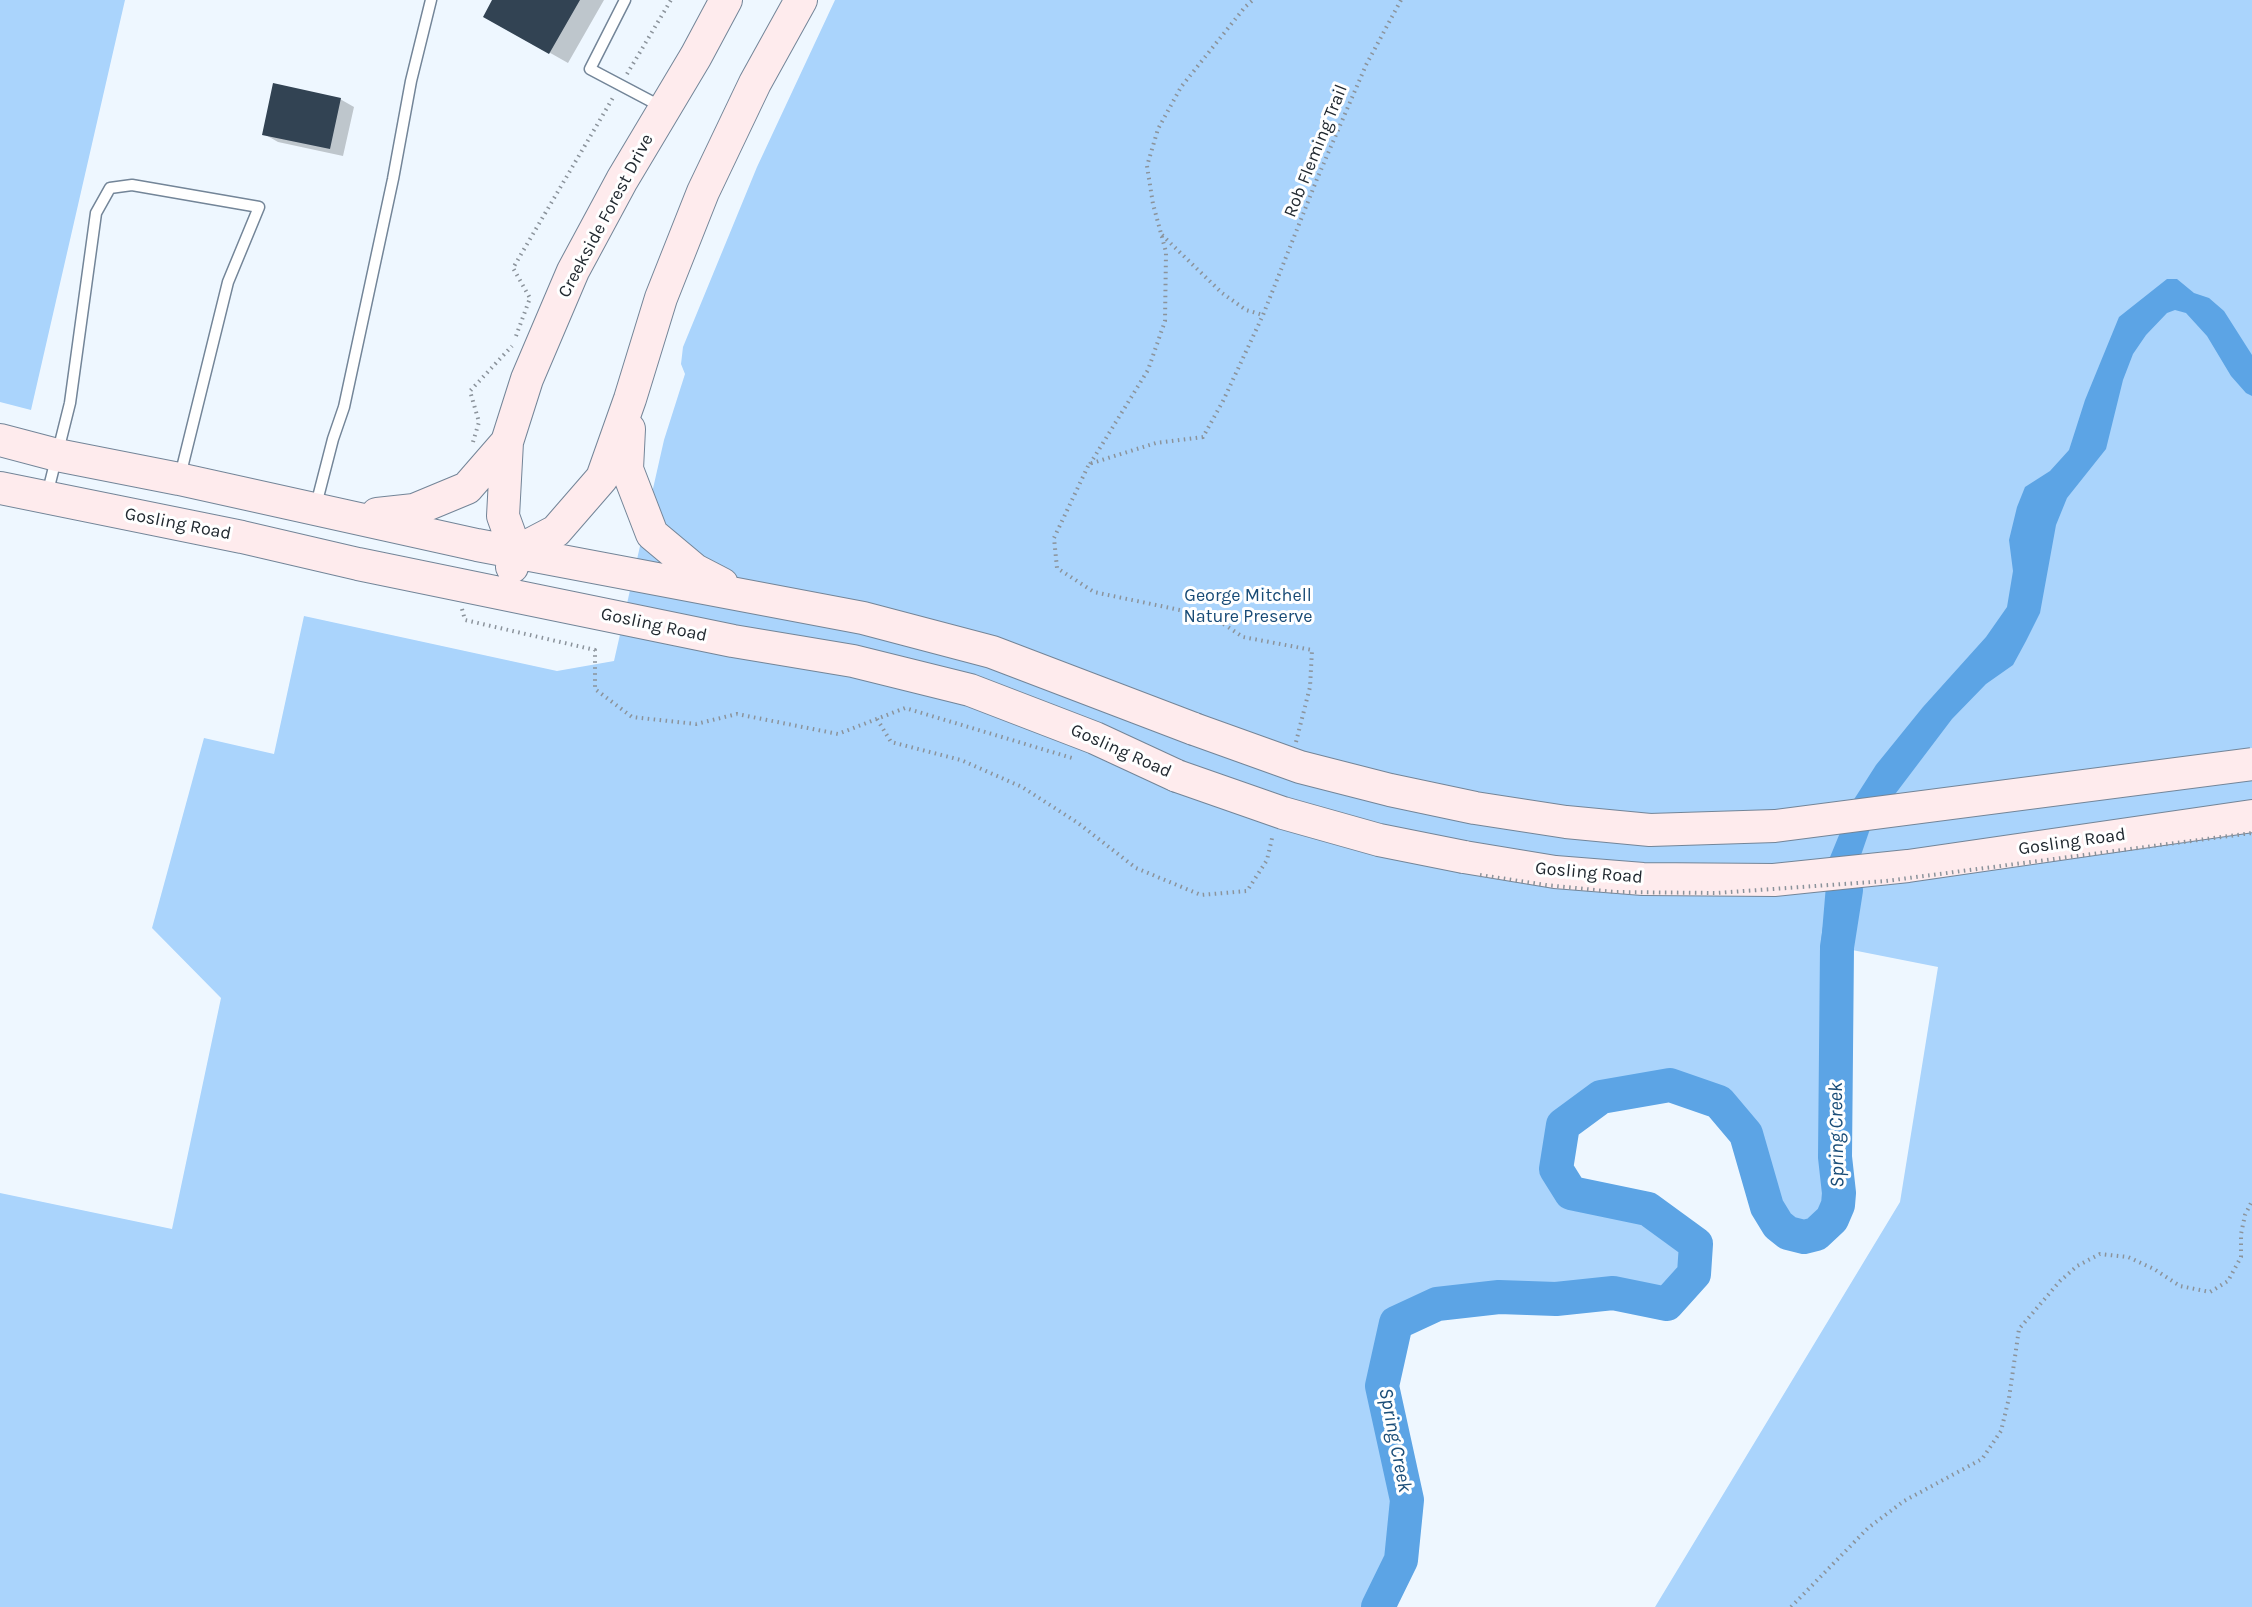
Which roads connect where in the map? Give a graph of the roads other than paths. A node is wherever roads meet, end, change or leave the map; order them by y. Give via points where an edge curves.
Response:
1 (431, 0) edge
2 (626, 0) edge
3 (726, 0) edge
4 (801, 0) edge
5 (665, 108) junction
6 (630, 399) junction
7 (0, 440) edge
8 (507, 442) junction
9 (57, 455) junction
10 (179, 479) junction
11 (0, 488) edge
12 (46, 498) junction
13 (315, 510) junction
14 (352, 516) junction
15 (516, 552) junction
16 (504, 594) junction
17 (744, 596) junction
18 (2252, 764) edge
19 (2252, 816) edge

1 - 13 lane via 348,386
2 - 5 lane via 590,69
3 - 5 main road, Creekside Forest Drive
4 - 6 main road via 755,83 703,192 661,298
5 - 8 main road, Creekside Forest Drive via 573,271 527,379
6 - 15 main road via 602,478 556,531
6 - 17 main road via 627,469 652,534 695,570
7 - 9 main road
8 - 14 main road, Creekside Forest Drive via 467,488 414,510
8 - 15 main road, Creekside Forest Drive via 503,516
9 - 10 main road
9 - 10 lane via 70,403 96,213 110,188 132,185 259,207 228,282
9 - 12 lane
10 - 13 main road
11 - 12 main road, Gosling Road
12 - 16 main road, Gosling Road
13 - 14 main road
14 - 15 main road
15 - 16 main road
15 - 17 main road
16 - 19 main road, Gosling Road, bridge via 853,661 970,690 1095,738 1177,776 1283,813 1379,840 1555,872 1643,879 1774,880 1908,866
17 - 18 main road, bridge via 863,618 992,652 1300,767 1390,790 1566,822 1650,830 1775,826

